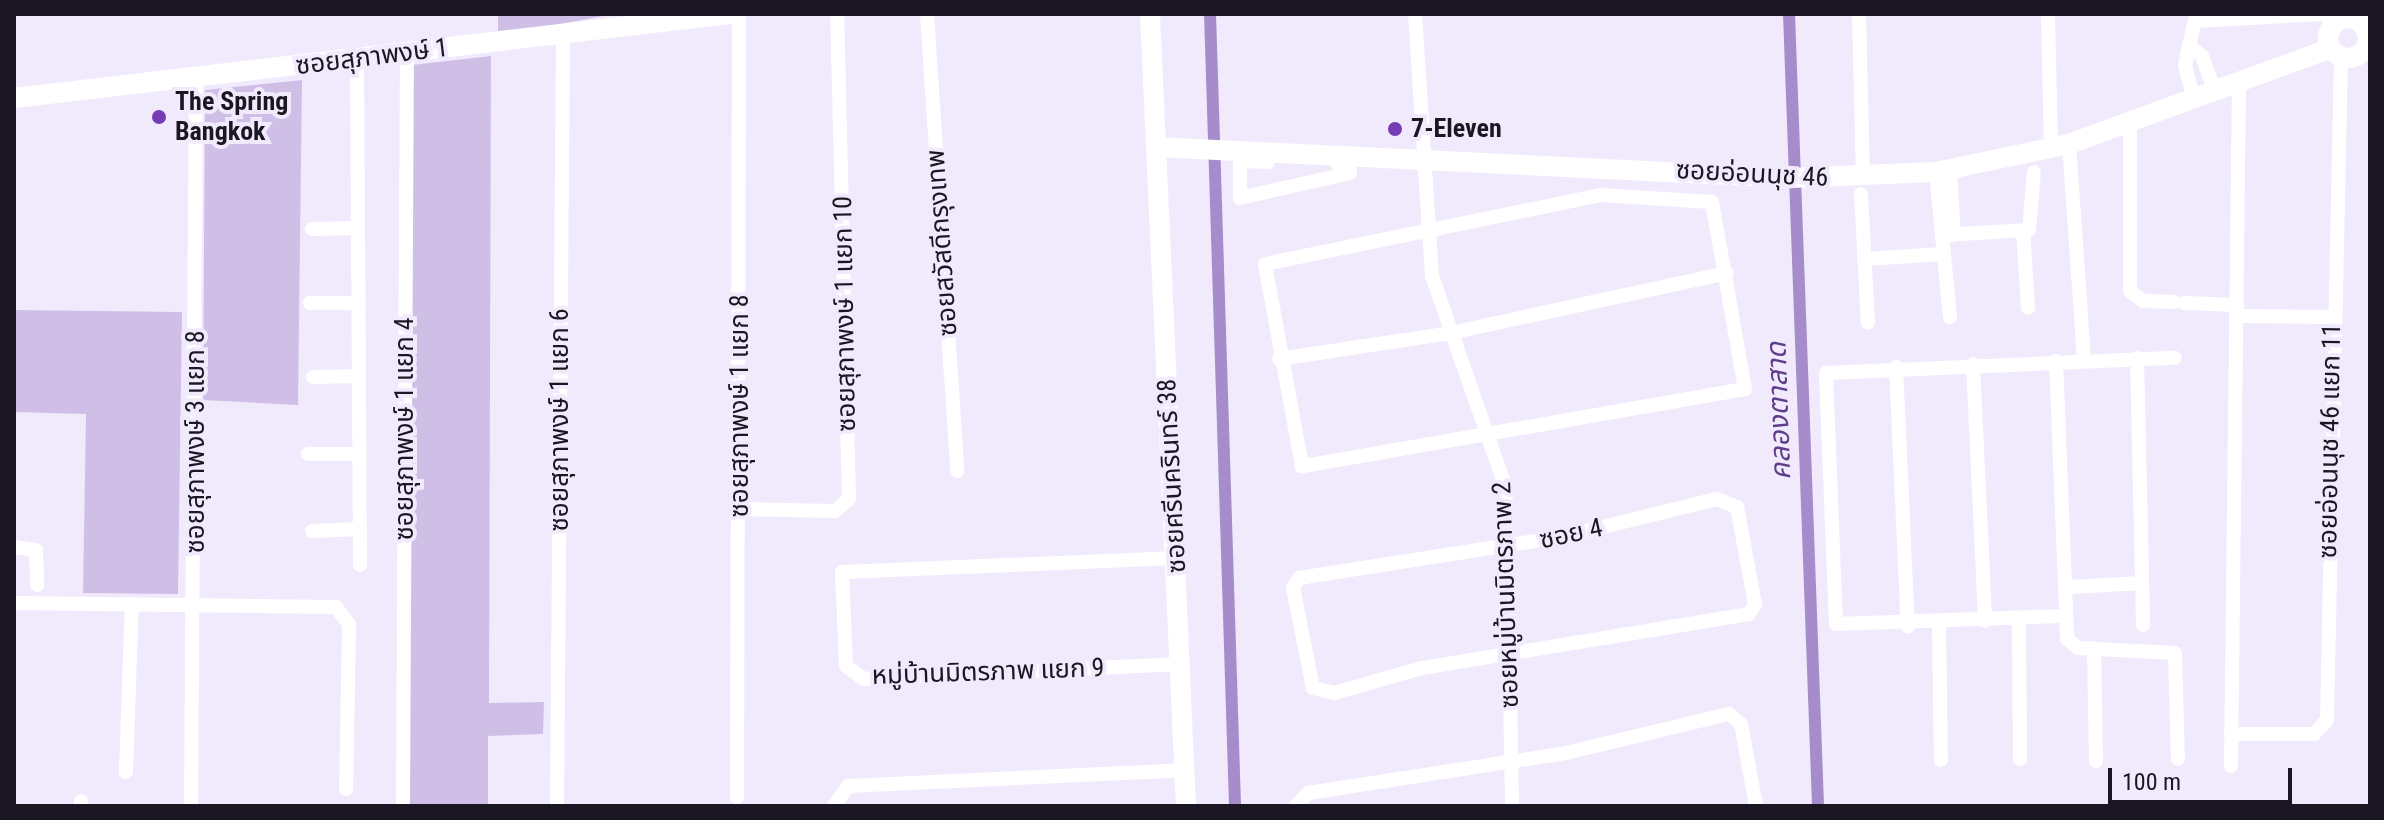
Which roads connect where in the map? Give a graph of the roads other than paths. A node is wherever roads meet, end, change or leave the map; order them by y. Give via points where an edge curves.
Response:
1 (730, 14) edge
2 (739, 14) edge
3 (837, 14) edge
4 (927, 14) edge
5 (1150, 14) edge
6 (1415, 14) edge
7 (1859, 14) edge
8 (2048, 14) edge
9 (2323, 14) edge
10 (2216, 16) edge
11 (2369, 27) edge
12 (563, 34) junction
13 (2189, 46) junction
14 (407, 53) junction
15 (2335, 53) junction
16 (357, 58) junction
17 (196, 78) junction
18 (2239, 82) junction
19 (2215, 91) junction
20 (14, 98) edge
21 (2194, 99) junction
22 (2130, 123) junction
23 (1156, 147) junction
24 (2060, 147) junction
25 (1236, 153) junction
26 (1422, 156) junction
27 (1943, 171) junction
28 (2034, 172) dead end
29 (1862, 186) junction
30 (1429, 225) junction
31 (358, 228) junction
32 (312, 229) dead end
33 (2023, 231) junction
34 (1948, 235) junction
35 (1943, 254) junction
36 (1864, 259) junction
37 (1727, 273) junction
38 (310, 303) dead end
39 (359, 303) junction
40 (2028, 308) dead end
41 (2237, 311) junction
42 (1950, 317) dead end
43 (2331, 317) junction
44 (1868, 323) dead end
45 (1450, 333) junction
46 (2137, 358) junction
47 (2175, 358) dead end
48 (1279, 359) junction
49 (2084, 360) junction
50 (2056, 361) junction
51 (1973, 364) junction
52 (1896, 367) junction
53 (359, 376) junction
54 (313, 377) dead end
55 (1486, 433) junction
56 (308, 454) dead end
57 (359, 454) junction
58 (957, 471) dead end
59 (741, 509) junction
60 (360, 529) junction
61 (312, 531) dead end
62 (1509, 546) junction
63 (14, 547) edge
64 (1176, 558) junction
65 (360, 565) dead end
66 (2142, 583) junction
67 (37, 585) dead end
68 (2071, 587) dead end
69 (14, 603) edge
70 (132, 604) junction
71 (196, 605) junction
72 (2064, 616) junction
73 (2019, 619) junction
74 (1985, 621) junction
75 (1939, 624) junction
76 (2143, 625) dead end
77 (1908, 627) junction
78 (2094, 648) junction
79 (1511, 652) junction
80 (1181, 664) junction
81 (2231, 734) junction
82 (2020, 759) dead end
83 (2178, 759) dead end
84 (1941, 760) dead end
85 (2096, 761) dead end
86 (1511, 762) junction
87 (2231, 766) dead end
88 (1184, 770) junction
89 (126, 772) dead end
90 (346, 789) dead end
91 (737, 797) dead end
92 (191, 806) edge
93 (403, 806) edge
94 (557, 806) edge
95 (834, 806) edge
96 (1186, 806) edge
97 (1296, 806) edge
98 (1512, 806) edge
99 (1756, 806) edge

1 - 12 street, ซอยสุภาพงษ์ 1
2 - 59 street, ซอยสุภาพงษ์ 1 แยก 8
3 - 59 street, ซอยสุภาพงษ์ 1 แยก 10 via 849,499 840,510
4 - 58 street, ซอยสวัสดีกรุงเทพ
5 - 23 street
6 - 26 street, ซอยหมู่บ้านมิตรภาพ 2
7 - 29 street
8 - 24 street
9 - 10 street
10 - 13 street via 2191,23
11 - 15 street via 2361,53
11 - 15 street via 2337,23
12 - 14 street, ซอยสุภาพงษ์ 1
12 - 94 street, ซอยสุภาพงษ์ 1 แยก 6
13 - 19 street via 2202,56
13 - 21 street via 2185,66
14 - 16 street, ซอยสุภาพงษ์ 1
14 - 93 street, ซอยสุภาพงษ์ 1 แยก 4
15 - 18 street, ซอยอ่อนนุช 46
15 - 43 street, ซอยอ่อนนุช 46 แยก 11
16 - 17 street, ซอยสุภาพงษ์ 1
16 - 31 street
17 - 20 street, ซอยสุภาพงษ์ 1
17 - 71 street, ซอยสุภาพงษ์ 3 แยก 8
18 - 19 street, ซอยอ่อนนุช 46
18 - 41 street
19 - 21 street, ซอยอ่อนนุช 46
21 - 22 street, ซอยอ่อนนุช 46
22 - 24 street, ซอยอ่อนนุช 46
22 - 41 street via 2130,291 2143,301
23 - 25 street, ซอยอ่อนนุช 46
23 - 64 street, ซอยศรีนครินทร์ 38
24 - 27 street, ซอยอ่อนนุช 46
24 - 49 street
25 - 25 street via 1240,198 1350,173 1350,163
25 - 26 street, ซอยอ่อนนุช 46
26 - 29 street, ซอยอ่อนนุช 46 via 1821,179
26 - 30 street, ซอยหมู่บ้านมิตรภาพ 2
27 - 29 street, ซอยอ่อนนุช 46
27 - 34 street
28 - 33 street via 2034,222
29 - 36 street
30 - 37 street via 1564,199 1702,198 1712,202
30 - 45 street, ซอยหมู่บ้านมิตรภาพ 2 via 1432,276
30 - 48 street via 1265,264
31 - 32 street
31 - 39 street
33 - 34 street
33 - 40 street
34 - 35 street
35 - 36 street
35 - 42 street
36 - 44 street
37 - 45 street
37 - 55 street via 1745,389
38 - 39 street
39 - 53 street
41 - 43 street
41 - 81 street
43 - 81 street, ซอยอ่อนนุช 46 แยก 11 via 2326,727 2314,734
45 - 48 street
45 - 55 street, ซอยหมู่บ้านมิตรภาพ 2
46 - 47 street
46 - 49 street
46 - 66 street
48 - 55 street via 1300,462 1309,469
49 - 50 street
50 - 51 street
50 - 72 street
51 - 52 street
51 - 74 street
52 - 77 street
52 - 77 street via 1826,373 1826,415 1836,624
53 - 54 street
53 - 57 street
55 - 62 street, ซอยหมู่บ้านมิตรภาพ 2 via 1503,475
56 - 57 street
57 - 60 street
59 - 91 street, ซอยสุภาพงษ์ 1 แยก 8
60 - 61 street
60 - 65 street
62 - 79 street, ซอยหมู่บ้านมิตรภาพ 2
62 - 79 street, ซอย 4 via 1304,576 1293,588 1317,692
62 - 79 street, ซอย 4 via 1717,499 1737,507 1755,604 1749,614
63 - 67 street via 36,550
64 - 80 street, ซอยศรีนครินทร์ 38
64 - 80 street, หมู่บ้านมิตรภาพ แยก 9 via 842,572 846,666 854,677
66 - 68 street
66 - 76 street
69 - 70 street
70 - 71 street
70 - 89 street
71 - 90 street via 345,612
71 - 92 street, ซอยสุภาพงษ์ 3 แยก 8
72 - 73 street
72 - 78 street via 2068,644
73 - 74 street
73 - 82 street
74 - 75 street
75 - 77 street
75 - 84 street
78 - 83 street via 2175,653
78 - 85 street
79 - 86 street, ซอยหมู่บ้านมิตรภาพ 2
80 - 88 street, ซอยศรีนครินทร์ 38
81 - 87 street
86 - 97 street via 1308,793
86 - 98 street, ซอยหมู่บ้านมิตรภาพ 2
86 - 99 street via 1729,714 1741,724
88 - 95 street via 848,786
88 - 96 street, ซอยศรีนครินทร์ 38

